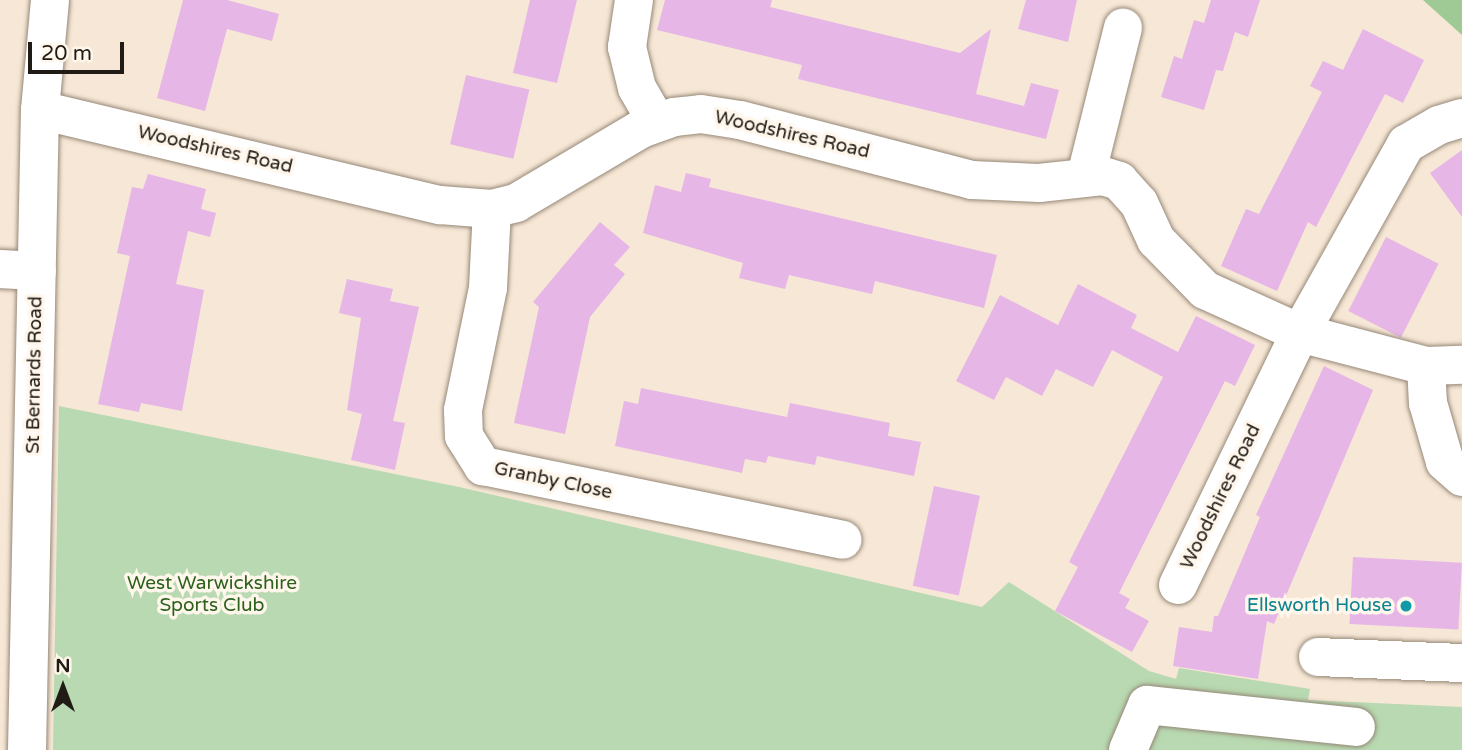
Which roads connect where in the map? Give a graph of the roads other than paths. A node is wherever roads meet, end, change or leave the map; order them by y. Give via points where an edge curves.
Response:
1 (50, 0) edge
2 (634, 0) edge
3 (1123, 28) dead end
4 (40, 110) junction
5 (1462, 118) edge
6 (657, 122) junction
7 (1086, 176) junction
8 (492, 209) junction
9 (18, 270) edge
10 (1300, 333) junction
11 (1444, 365) edge
12 (1462, 477) edge
13 (842, 540) dead end
14 (1178, 585) dead end
15 (15, 619) edge
16 (1318, 657) dead end
17 (1462, 663) edge
18 (1356, 727) dead end
19 (27, 750) edge
20 (1128, 750) edge

1 - 4 street, St Bernards Road
2 - 6 street via 627,47 638,88
3 - 7 street
4 - 8 street, Woodshires Road via 440,205
4 - 9 street, St Bernards Road
5 - 10 street, Woodshires Road via 1406,144
6 - 7 street, Woodshires Road via 701,114 740,120 972,180 1039,183
6 - 8 street, Woodshires Road via 516,203
7 - 10 street, Woodshires Road via 1119,181 1139,203 1156,240 1205,290
8 - 13 street, Granby Close via 488,288 463,410 464,436 483,466
9 - 15 street, St Bernards Road
10 - 11 street, Woodshires Road
10 - 14 street, Woodshires Road
11 - 12 street, Woodshires Road via 1428,403 1446,462
15 - 19 street, St Bernards Road
16 - 17 street
18 - 20 street via 1147,705

